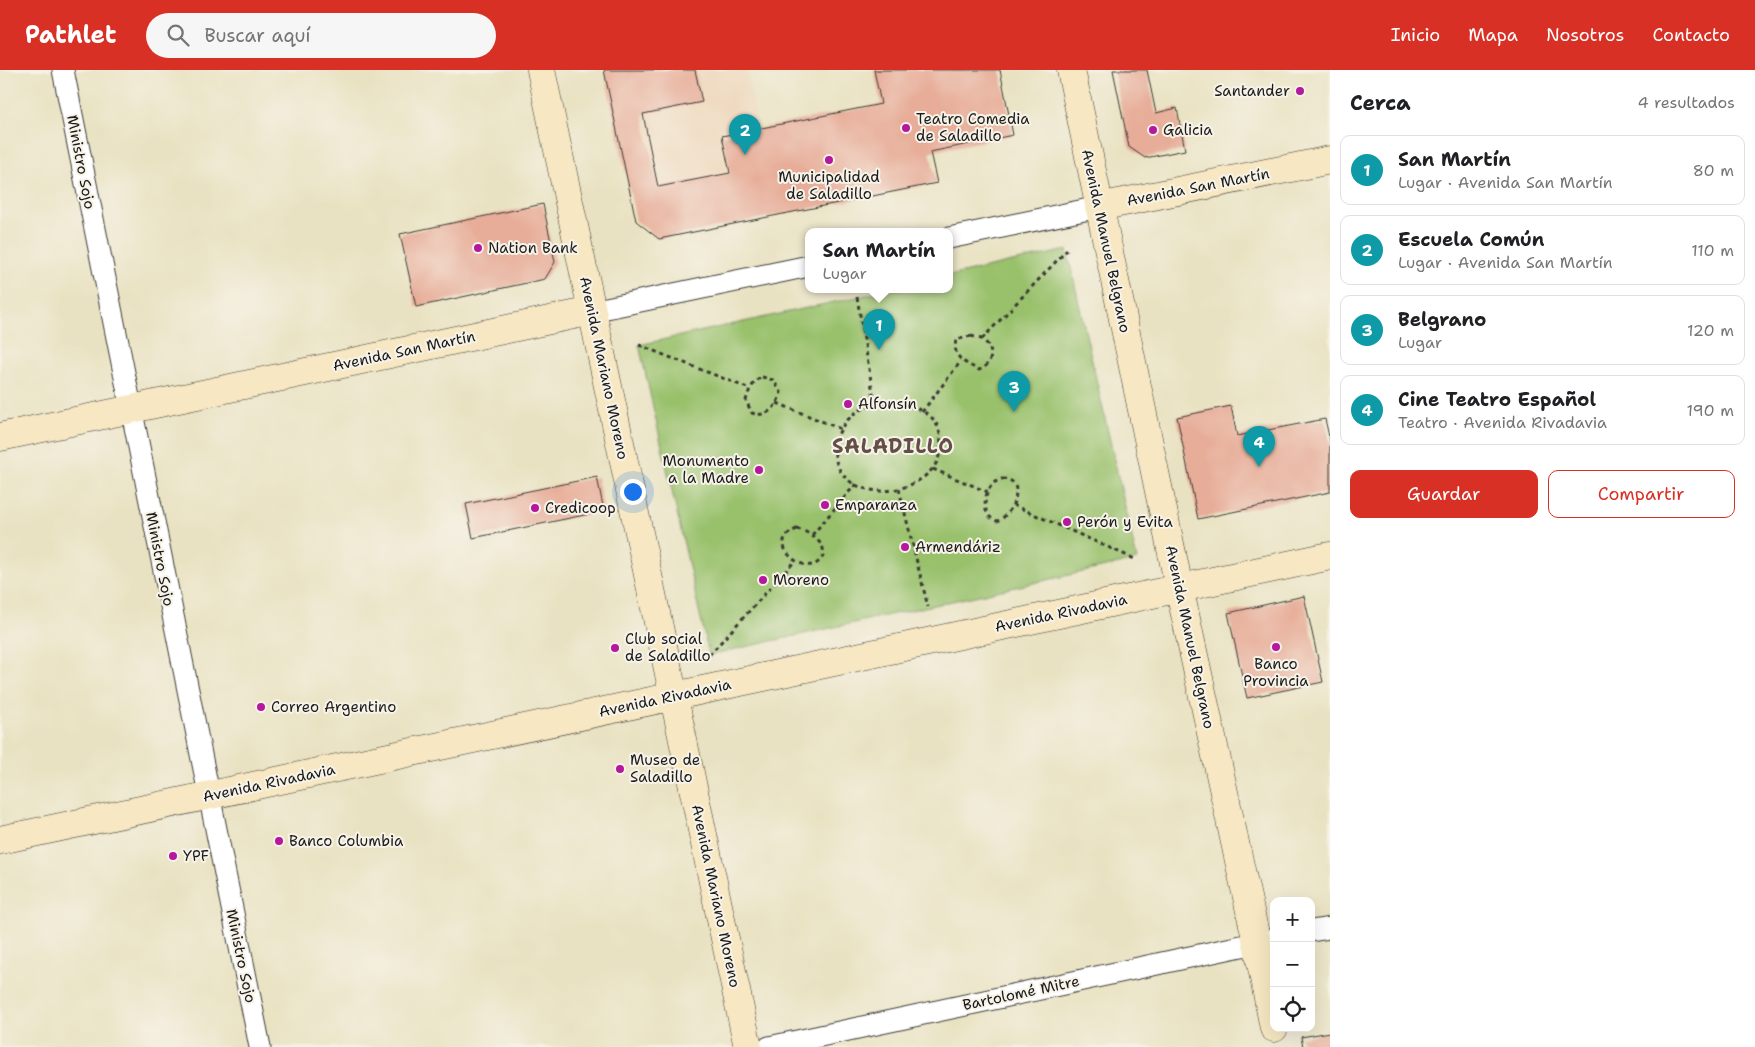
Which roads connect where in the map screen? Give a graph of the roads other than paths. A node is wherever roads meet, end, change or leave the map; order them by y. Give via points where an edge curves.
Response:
1 (63, 70) edge
2 (541, 70) edge
3 (1071, 70) edge
4 (1330, 160) edge
5 (1099, 207) junction
6 (953, 237) edge
7 (805, 267) edge
8 (592, 311) junction
9 (130, 409) junction
10 (0, 436) edge
11 (1330, 556) edge
12 (1179, 587) junction
13 (674, 696) junction
14 (208, 796) junction
15 (0, 840) edge
16 (1330, 928) edge
17 (1315, 931) edge
18 (1265, 941) edge
19 (1270, 989) edge
20 (1275, 1032) edge
21 (260, 1047) edge
22 (748, 1047) edge
23 (769, 1047) edge
24 (1278, 1047) edge

1 - 9 street, Ministro Sojo
2 - 8 main road, Avenida Mariano Moreno
3 - 5 main road, Avenida Manuel Belgrano
4 - 5 main road, Avenida San Martín
5 - 6 street, Avenida San Martín
5 - 12 main road, Avenida Manuel Belgrano
7 - 8 street, Avenida San Martín
8 - 9 main road, Avenida San Martín
8 - 13 main road, Avenida Mariano Moreno
9 - 10 main road, Avenida San Martín
9 - 14 street, Ministro Sojo
11 - 12 main road, Avenida Rivadavia
12 - 13 main road, Avenida Rivadavia
12 - 18 main road, Avenida Manuel Belgrano
13 - 14 main road, Avenida Rivadavia
13 - 22 main road, Avenida Mariano Moreno
14 - 15 main road, Avenida Rivadavia
14 - 21 street, Ministro Sojo
16 - 17 street
18 - 19 main road, Avenida Manuel Belgrano
18 - 23 street, Bartolomé Mitre
20 - 24 main road, Avenida Manuel Belgrano

